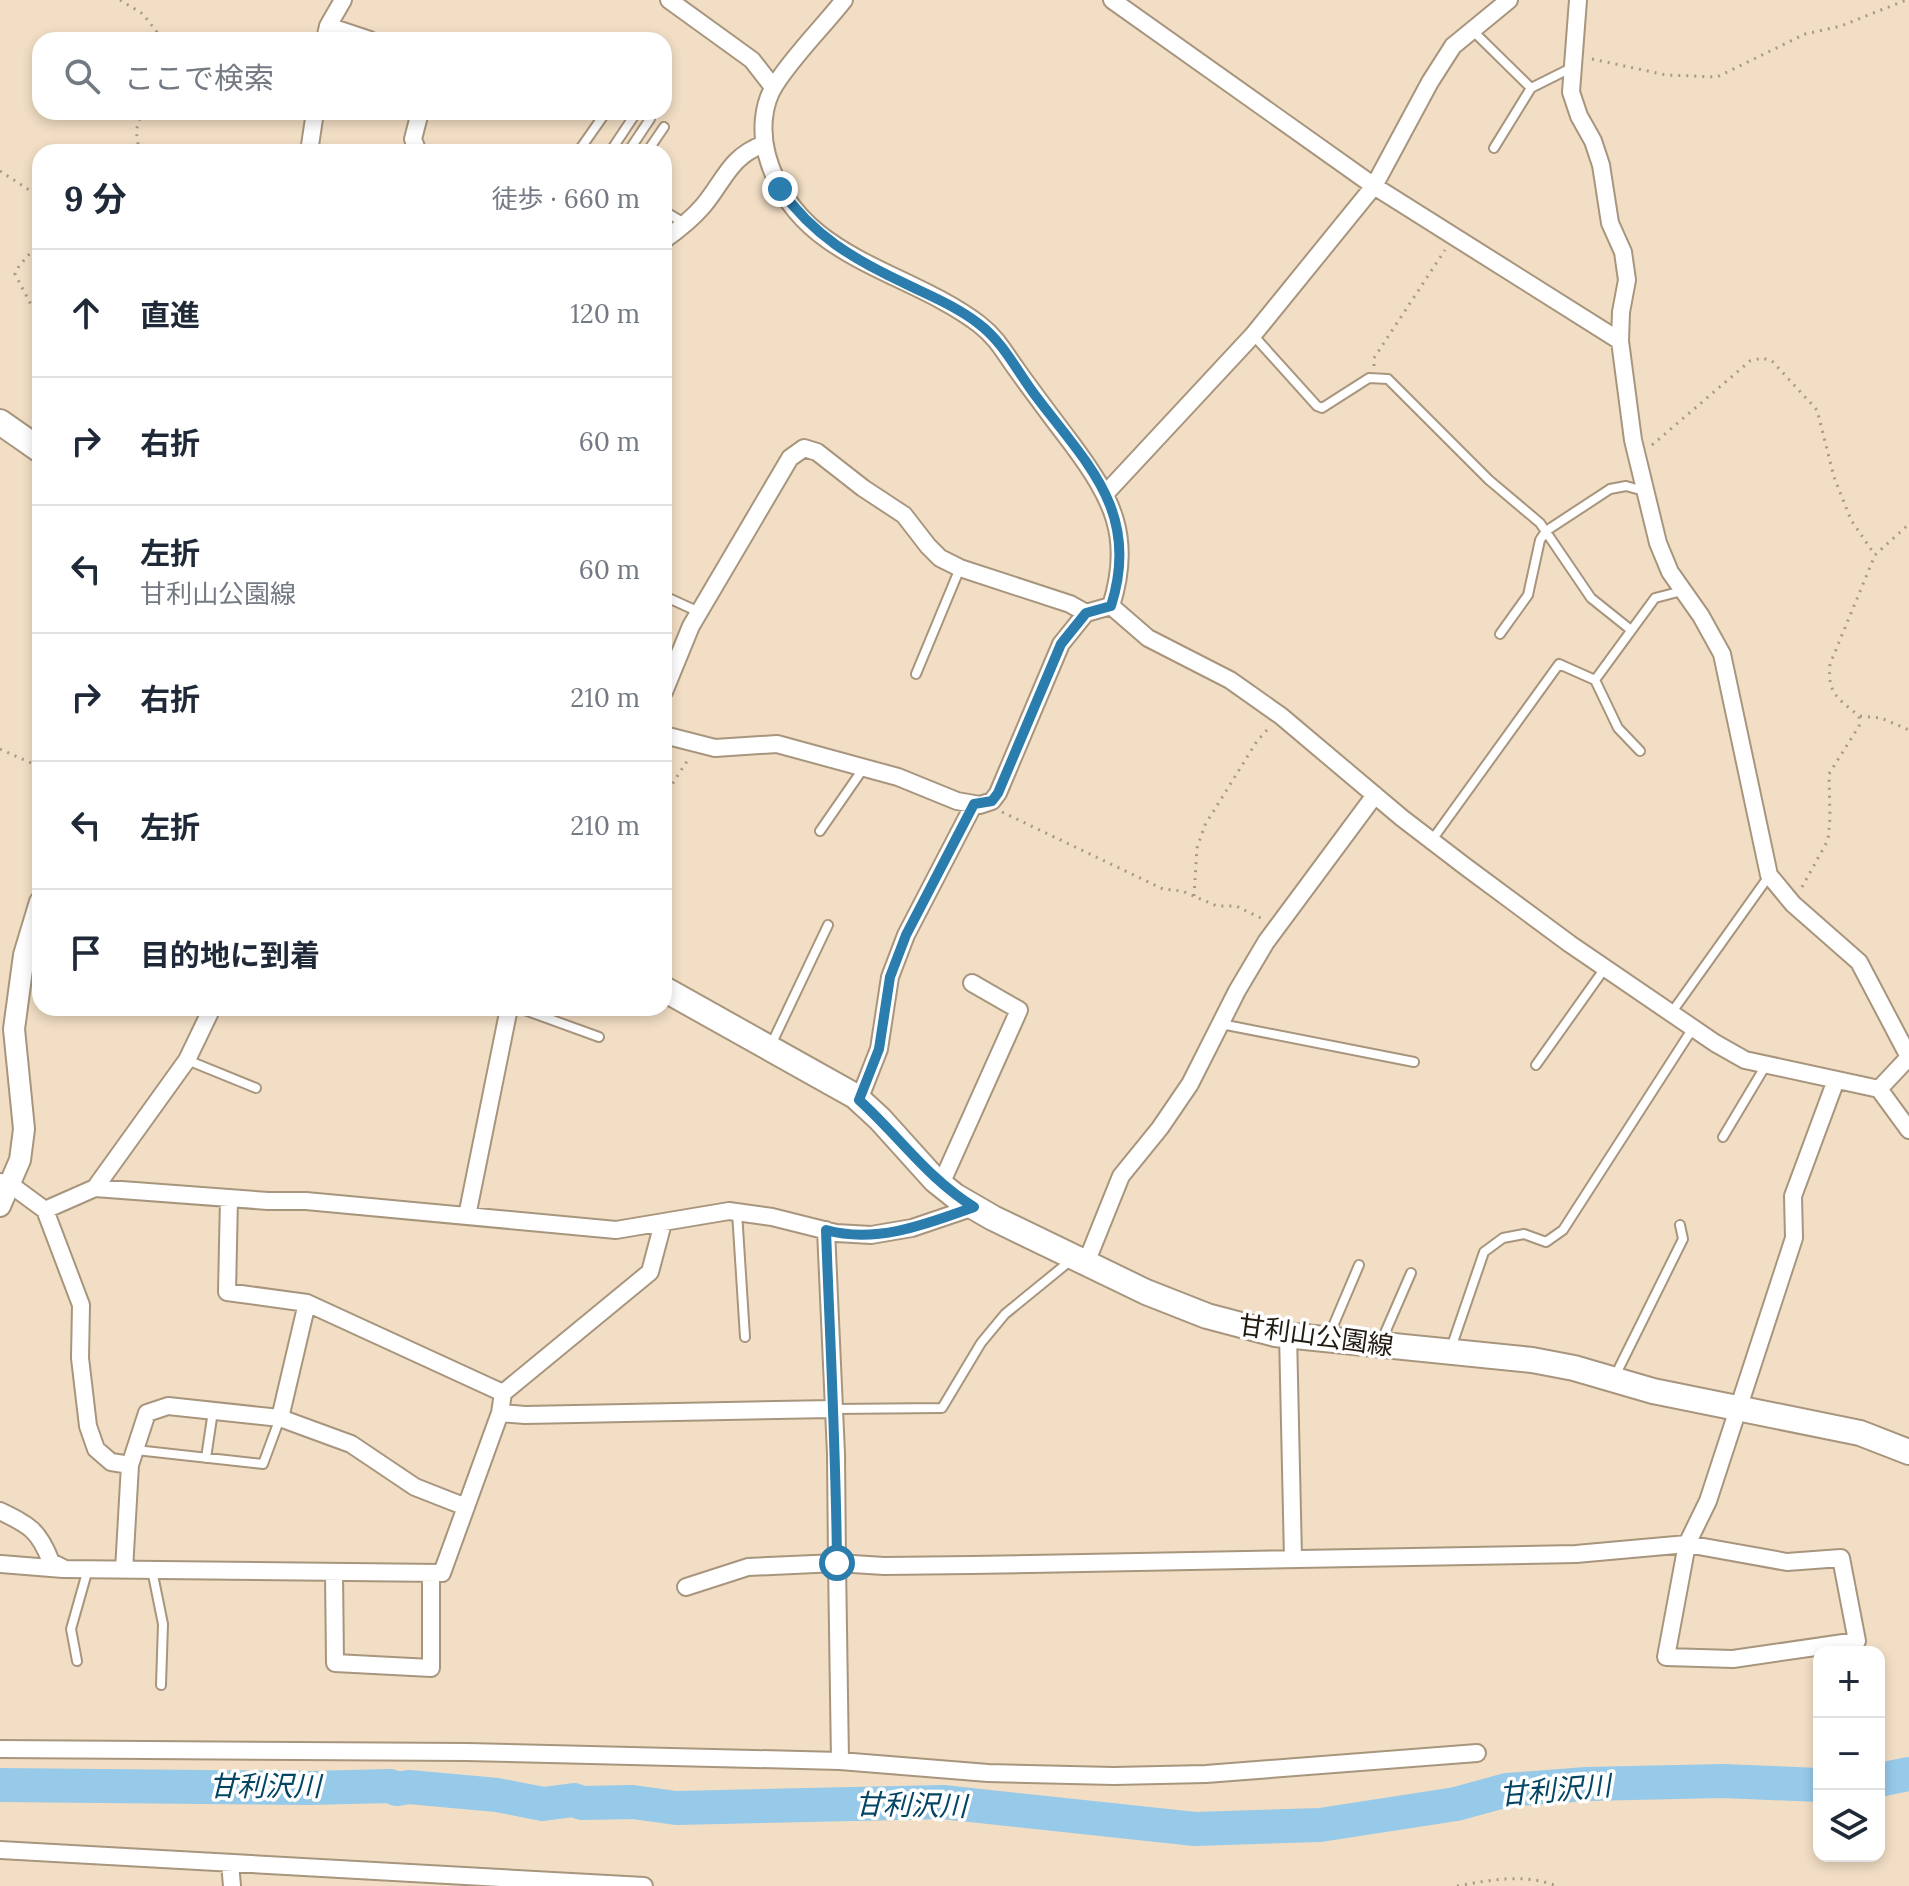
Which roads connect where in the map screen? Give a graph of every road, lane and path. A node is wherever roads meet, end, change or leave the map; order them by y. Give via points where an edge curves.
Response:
1 (120, 0) edge
2 (343, 0) edge
3 (669, 0) edge
4 (844, 0) edge
5 (1112, 0) edge
6 (1509, 0) edge
7 (1578, 0) edge
8 (1906, 0) edge
9 (1472, 30) junction
10 (157, 32) edge
11 (327, 32) edge
12 (1574, 61) junction
13 (773, 87) junction
14 (1531, 88) junction
15 (138, 120) edge
16 (314, 120) edge
17 (418, 120) edge
18 (600, 120) edge
19 (631, 120) edge
20 (649, 120) edge
21 (664, 127) dead end
22 (138, 144) edge
23 (310, 144) edge
24 (415, 144) edge
25 (584, 144) edge
26 (615, 144) edge
27 (633, 144) edge
28 (652, 144) edge
29 (764, 144) junction
30 (1494, 148) dead end
31 (0, 171) edge
32 (1374, 186) junction
33 (32, 192) edge
34 (672, 216) edge
35 (686, 224) junction
36 (672, 234) edge
37 (1454, 236) junction
38 (32, 252) edge
39 (32, 307) edge
40 (1253, 335) junction
41 (1620, 341) junction
42 (1374, 377) junction
43 (0, 422) edge
44 (32, 444) edge
45 (1636, 453) junction
46 (1645, 491) junction
47 (1106, 493) junction
48 (1909, 524) edge
49 (1546, 531) junction
50 (1875, 555) junction
51 (960, 568) junction
52 (1683, 590) junction
53 (672, 600) edge
54 (1111, 606) junction
55 (700, 612) junction
56 (1086, 613) junction
57 (1631, 630) junction
58 (1500, 634) dead end
59 (672, 674) edge
60 (916, 674) dead end
61 (1595, 680) junction
62 (1281, 716) junction
63 (1859, 716) junction
64 (1909, 730) edge
65 (672, 737) edge
66 (697, 745) junction
67 (0, 749) edge
68 (1640, 751) dead end
69 (32, 763) edge
70 (863, 769) junction
71 (672, 784) edge
72 (1375, 795) junction
73 (992, 801) junction
74 (974, 804) junction
75 (820, 831) dead end
76 (1432, 841) junction
77 (1769, 875) junction
78 (1194, 896) junction
79 (1793, 904) junction
80 (828, 925) dead end
81 (1277, 926) junction
82 (32, 928) edge
83 (1605, 967) junction
84 (972, 983) dead end
85 (672, 993) edge
86 (1672, 1012) junction
87 (208, 1016) edge
88 (507, 1016) edge
89 (541, 1016) edge
90 (1221, 1024) junction
91 (1694, 1027) junction
92 (599, 1037) dead end
93 (769, 1048) junction
94 (1909, 1057) edge
95 (187, 1060) junction
96 (1414, 1062) dead end
97 (1536, 1065) dead end
98 (1766, 1065) junction
99 (1836, 1080) junction
100 (256, 1088) dead end
101 (1879, 1089) junction
102 (859, 1100) junction
103 (1909, 1130) edge
104 (1723, 1137) dead end
105 (6, 1184) edge
106 (941, 1184) junction
107 (95, 1188) junction
108 (229, 1198) junction
109 (0, 1206) edge
110 (974, 1207) junction
111 (45, 1210) junction
112 (737, 1212) junction
113 (467, 1216) junction
114 (663, 1223) junction
115 (1680, 1225) dead end
116 (826, 1230) junction
117 (1080, 1260) junction
118 (1359, 1265) dead end
119 (1411, 1273) dead end
120 (307, 1303) junction
121 (1288, 1334) junction
122 (745, 1337) dead end
123 (1328, 1338) junction
124 (1380, 1344) junction
125 (1449, 1353) junction
126 (1613, 1379) junction
127 (503, 1393) junction
128 (1737, 1406) junction
129 (832, 1409) junction
130 (213, 1411) junction
131 (500, 1413) junction
132 (280, 1418) junction
133 (1909, 1452) edge
134 (132, 1457) junction
135 (206, 1458) junction
136 (466, 1507) junction
137 (0, 1511) edge
138 (1687, 1544) junction
139 (1293, 1558) junction
140 (837, 1563) junction
141 (1, 1564) edge
142 (65, 1569) junction
143 (88, 1569) junction
144 (124, 1570) junction
145 (152, 1570) junction
146 (334, 1572) junction
147 (431, 1573) junction
148 (686, 1587) dead end
149 (77, 1661) dead end
150 (161, 1685) dead end
151 (0, 1749) edge
152 (1477, 1753) dead end
153 (840, 1761) junction
154 (0, 1850) edge
155 (230, 1863) junction
156 (232, 1886) edge
157 (644, 1886) edge
158 (1457, 1886) edge
159 (1557, 1886) edge

1 - 10 path via 143,14
2 - 11 street
3 - 13 street via 752,60
4 - 13 street
5 - 32 street
6 - 9 street
7 - 12 street
8 - 12 path via 1805,34 1717,77
9 - 14 lane
9 - 32 street via 1453,46 1430,82
12 - 14 lane
12 - 41 street via 1571,92 1601,165 1610,223 1623,252 1627,280
13 - 29 street via 761,133
14 - 30 lane
15 - 22 path
16 - 23 street
17 - 24 street
18 - 25 lane
19 - 26 lane
20 - 27 lane
21 - 28 lane
29 - 35 street via 738,158
29 - 47 street via 780,189 828,241 952,306 1002,345
31 - 33 path
32 - 37 street
32 - 40 street
34 - 35 lane
35 - 36 street
37 - 41 street
37 - 42 path via 1374,358
38 - 39 path via 15,274
40 - 42 lane via 1322,408
40 - 47 street
41 - 45 street
42 - 49 lane via 1388,379
43 - 44 main road
45 - 46 street
45 - 50 path via 1655,443 1750,361 1772,361 1817,410 1851,520
46 - 49 lane via 1610,489
46 - 52 street via 1658,543
47 - 54 street via 1121,539
48 - 50 path
49 - 57 lane via 1591,598
49 - 58 lane via 1528,595
50 - 63 path via 1828,680 1833,693
51 - 55 street via 940,558 904,515 804,448 790,458
51 - 56 street
51 - 60 lane
52 - 57 lane via 1655,598
52 - 77 street via 1722,654
53 - 55 lane
54 - 56 street
54 - 62 street via 1148,638 1230,680
55 - 59 street
56 - 73 street via 1061,644
57 - 61 lane
61 - 68 lane via 1618,728
61 - 76 lane via 1559,664
62 - 72 street
62 - 78 path via 1257,741 1205,825 1197,848
63 - 64 path via 1881,718
63 - 79 path via 1859,726 1829,774 1828,840
65 - 66 street
66 - 70 street via 777,744
66 - 71 path
67 - 69 path
70 - 74 street
70 - 75 lane
72 - 76 street
72 - 81 street
73 - 74 street
73 - 78 path via 1000,811 1163,889
74 - 102 street via 906,935 890,977 879,1049
76 - 83 street
77 - 79 street
77 - 86 lane
78 - 81 path via 1217,906 1236,906
79 - 94 street via 1859,962
80 - 93 lane
81 - 90 street
82 - 105 street via 14,1029 24,1129 20,1160
83 - 86 street
83 - 97 lane
84 - 106 street via 1019,1010
85 - 93 main road, 甘利山公園線
86 - 91 street
87 - 95 street
88 - 113 street
89 - 92 lane
90 - 96 lane
90 - 117 street via 1190,1084 1121,1176
91 - 98 street via 1745,1060
91 - 125 lane via 1563,1230 1546,1242 1524,1234 1503,1238 1484,1252
93 - 102 main road, 甘利山公園線
94 - 101 street
95 - 100 lane
95 - 107 street
98 - 99 street
98 - 104 lane
99 - 101 street
99 - 128 street via 1793,1196 1794,1238
101 - 103 street
102 - 106 main road, 甘利山公園線
105 - 109 street
105 - 111 street
106 - 110 main road, 甘利山公園線
107 - 108 street
107 - 111 street
108 - 113 street
108 - 120 street via 227,1292
110 - 116 street via 912,1228 871,1235
110 - 117 main road, 甘利山公園線
111 - 134 street via 81,1305 80,1358 96,1449 111,1462
112 - 114 street
112 - 116 street
112 - 122 lane
113 - 114 street via 616,1230
114 - 127 street via 650,1272
115 - 126 lane via 1683,1239
116 - 129 street
117 - 121 main road, 甘利山公園線 via 1207,1316
117 - 129 lane via 1005,1314 942,1408
118 - 123 lane
119 - 124 lane
120 - 127 street
120 - 132 street
121 - 123 main road, 甘利山公園線
121 - 139 street
123 - 124 main road, 甘利山公園線
124 - 125 main road, 甘利山公園線
125 - 126 main road, 甘利山公園線 via 1532,1360
126 - 128 main road, 甘利山公園線
127 - 131 street
128 - 133 main road, 甘利山公園線 via 1860,1433
128 - 138 street via 1708,1501
129 - 131 street
129 - 140 street
130 - 132 street
130 - 134 street via 168,1406 147,1413
130 - 135 lane
131 - 136 street
132 - 135 lane via 263,1464
132 - 136 street via 351,1444 415,1487
134 - 135 lane
134 - 144 street
136 - 147 street via 442,1573
137 - 142 street via 30,1526 51,1562
138 - 138 street via 1666,1657 1733,1659 1857,1641 1841,1558 1787,1562
138 - 139 street via 1576,1554
139 - 140 street
140 - 148 street via 748,1567
140 - 153 street
141 - 142 street
142 - 143 street
143 - 144 street
143 - 149 lane via 71,1629
144 - 145 street
145 - 146 street
145 - 150 lane via 163,1624
146 - 147 street
146 - 147 street via 335,1663 431,1668
151 - 153 street
152 - 153 street via 1114,1776 1002,1774
154 - 155 street
155 - 156 street
155 - 157 street
158 - 159 path via 1509,1878

